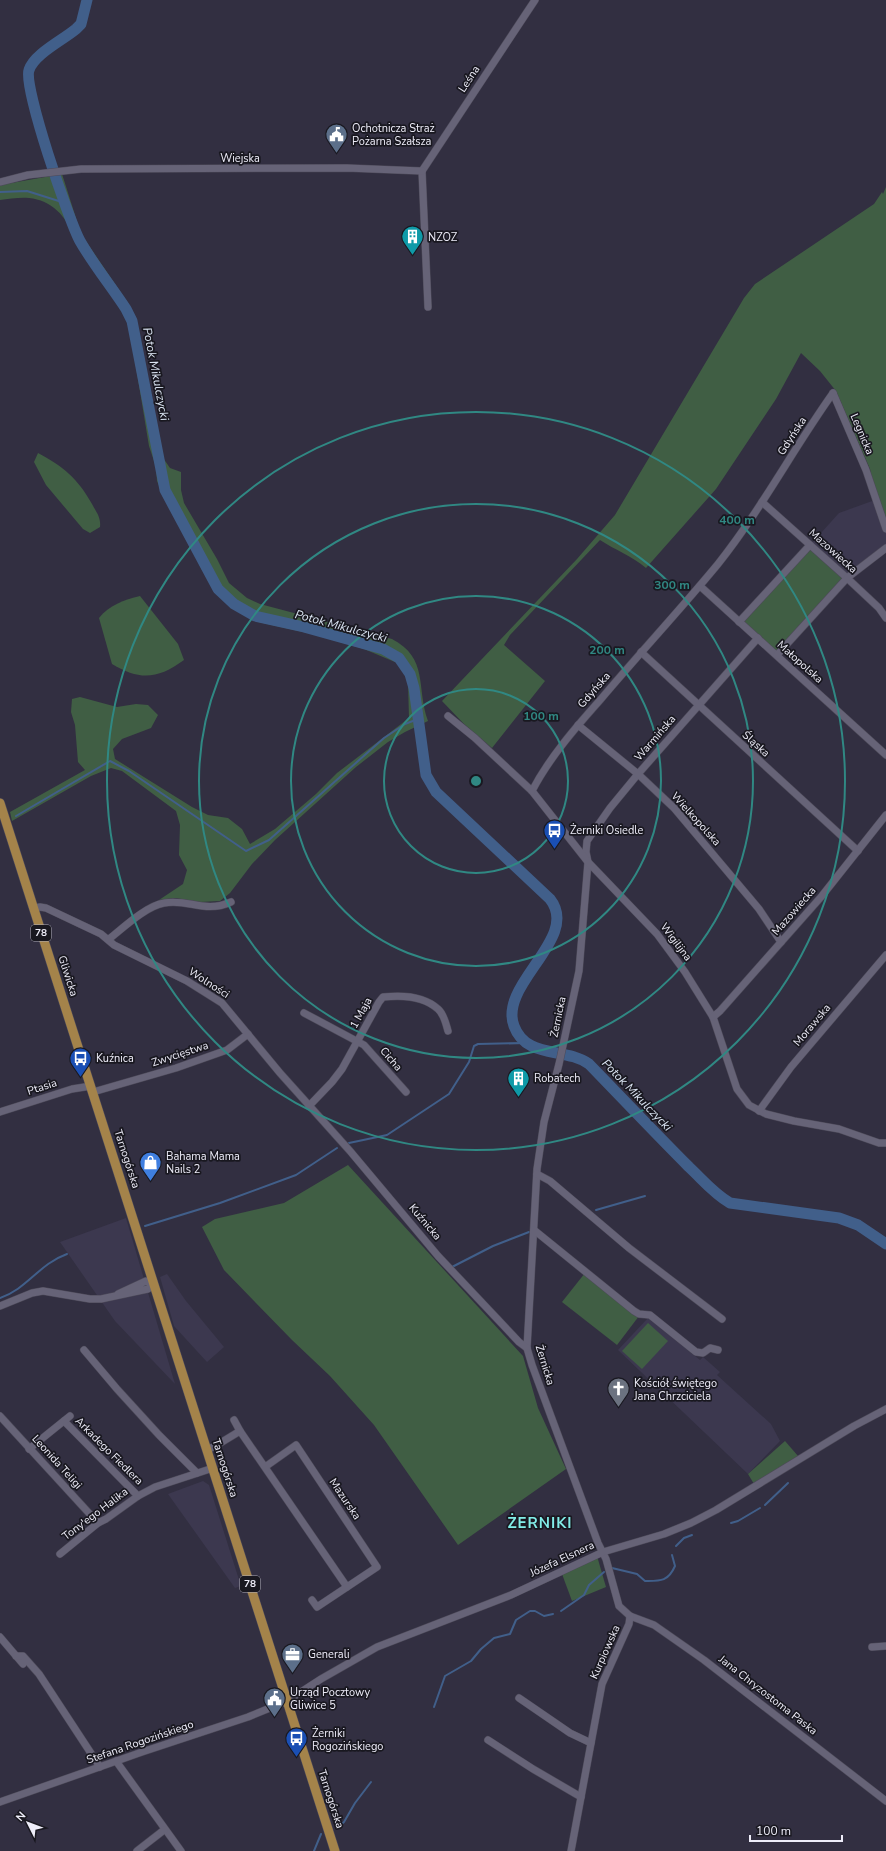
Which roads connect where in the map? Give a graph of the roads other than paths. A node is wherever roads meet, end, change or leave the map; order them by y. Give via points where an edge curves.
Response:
1 (535, 0) edge
2 (422, 171) junction
3 (0, 182) edge
4 (428, 307) dead end
5 (833, 393) joint
6 (762, 502) junction
7 (886, 528) edge
8 (810, 545) junction
9 (886, 548) edge
10 (846, 578) junction
11 (700, 586) junction
12 (886, 618) edge
13 (739, 622) junction
14 (758, 638) junction
15 (641, 652) junction
16 (777, 656) junction
17 (698, 706) junction
18 (448, 716) dead end
19 (578, 725) junction
20 (886, 755) edge
21 (638, 774) junction
22 (532, 791) junction
23 (0, 803) edge
24 (886, 815) edge
25 (858, 851) junction
26 (588, 862) junction
27 (231, 902) dead end
28 (34, 908) junction
29 (109, 939) junction
30 (781, 942) junction
31 (886, 955) edge
32 (304, 1013) dead end
33 (713, 1017) junction
34 (448, 1032) dead end
35 (248, 1034) junction
36 (358, 1042) junction
37 (92, 1089) junction
38 (406, 1092) dead end
39 (309, 1106) junction
40 (759, 1111) junction
41 (0, 1112) edge
42 (886, 1143) edge
43 (537, 1174) junction
44 (534, 1230) junction
45 (153, 1284) junction
46 (0, 1306) edge
47 (722, 1319) dead end
48 (527, 1348) junction
49 (84, 1350) dead end
50 (718, 1350) dead end
51 (886, 1409) edge
52 (0, 1416) edge
53 (234, 1420) dead end
54 (240, 1431) junction
55 (29, 1449) junction
56 (207, 1450) junction
57 (265, 1466) junction
58 (212, 1468) junction
59 (197, 1473) junction
60 (138, 1496) junction
61 (98, 1523) junction
62 (602, 1552) junction
63 (60, 1554) dead end
64 (347, 1587) junction
65 (312, 1600) dead end
66 (630, 1616) junction
67 (0, 1636) edge
68 (886, 1646) edge
69 (872, 1647) dead end
70 (16, 1656) junction
71 (22, 1664) dead end
72 (519, 1698) dead end
73 (287, 1701) junction
74 (488, 1740) dead end
75 (591, 1743) junction
76 (116, 1761) junction
77 (100, 1767) junction
78 (581, 1798) junction
79 (886, 1801) edge
80 (0, 1802) edge
81 (164, 1830) junction
82 (137, 1851) edge
83 (181, 1851) edge
84 (335, 1851) edge
85 (571, 1851) edge

1 - 2 street, Leśna
2 - 3 street, Wiejska via 347,168 58,170
2 - 4 street
5 - 6 street, Gdyńska
5 - 7 street, Legnicka via 866,470
6 - 8 street, Mazowiecka
6 - 11 street, Gdyńska
8 - 10 street, Mazowiecka
8 - 13 street
9 - 10 street
10 - 12 street, Mazowiecka via 879,608
10 - 16 street
11 - 13 street, Małopolska
11 - 15 street, Gdyńska
13 - 14 street, Małopolska
14 - 16 street, Małopolska
14 - 17 street, Warmińska
15 - 17 street, Śląska
15 - 19 street, Gdyńska
16 - 20 street, Małopolska
17 - 21 street, Warmińska
17 - 25 street, Śląska
18 - 22 street, Wigilijna
19 - 21 street, Wielkopolska
19 - 22 street, Gdyńska
21 - 26 street, Warmińska via 610,808 588,841
21 - 30 street, Wielkopolska via 674,808 759,909
22 - 26 street, Wigilijna
23 - 28 main road, Gliwicka / 78
24 - 25 street, Mazowiecka
25 - 30 street, Mazowiecka
26 - 33 street, Wigilijna via 657,934
26 - 43 street, Żernicka via 582,955 564,1044 544,1122
27 - 29 street via 221,907 205,908 176,902 163,903 153,907
28 - 29 street, Wolności via 46,908
28 - 37 main road, Gliwicka / 78
29 - 35 street, Wolności via 114,945 222,1003
30 - 33 street, Mazowiecka
31 - 40 street, Morawska via 791,1067
32 - 36 street, Cicha
33 - 40 street, Wigilijna via 737,1089 749,1105
34 - 36 street, 1 Maja via 439,1009 428,1002 417,998 383,997
35 - 37 street, Zwycięstwa via 227,1050 176,1068
35 - 39 street, Wolności
36 - 38 street, Cicha via 364,1045
36 - 39 street, 1 Maja via 332,1082
37 - 41 street, Ptasia via 72,1089
37 - 45 main road, Tarnogórska / 78
39 - 48 street, Kuźnicka via 438,1256 518,1342
40 - 42 street, Wigilijna via 794,1121 839,1129
43 - 44 street, Żernicka
43 - 47 street via 550,1181 629,1248
44 - 48 street, Żernicka
44 - 50 street via 634,1311 639,1314 650,1314 696,1352 703,1353 710,1348
45 - 46 street via 146,1281 101,1299 43,1291
45 - 56 main road, Tarnogórska / 78
48 - 62 street, Żernicka
49 - 59 street via 159,1435
51 - 62 street, Józefa Elsnera via 691,1523 664,1534
52 - 55 street, Leonida Teligi
53 - 54 street
54 - 56 street
54 - 57 street
55 - 60 street, Arkadego Fiedlera via 67,1419
55 - 61 street, Leonida Teligi
56 - 58 main road, Tarnogórska / 78
57 - 64 street
57 - 64 street, Mazurska via 296,1445 377,1568
58 - 59 street, Tony'ego Halika
58 - 73 main road, Tarnogórska / 78
59 - 60 street, Tony'ego Halika via 155,1487
60 - 61 street, Tony'ego Halika
61 - 63 street, Tony'ego Halika
62 - 66 street, Kurpiowska via 618,1606
62 - 73 street, Józefa Elsnera via 511,1595 377,1647
64 - 65 street, Mazurska via 317,1607
66 - 75 street, Kurpiowska via 629,1624 602,1684
66 - 79 street, Jana Chryzostoma Paska via 654,1625 704,1660
67 - 70 street
68 - 69 street
70 - 71 street
70 - 77 street via 23,1656 39,1674
72 - 75 street via 570,1733
73 - 76 street, Stefana Rogozińskiego via 241,1720
73 - 84 main road, Tarnogórska / 78
74 - 78 street
75 - 78 street, Kurpiowska
76 - 77 street, Stefana Rogozińskiego
76 - 81 street
77 - 80 street, Stefana Rogozińskiego
78 - 85 street, Kurpiowska
81 - 82 street
81 - 83 street

